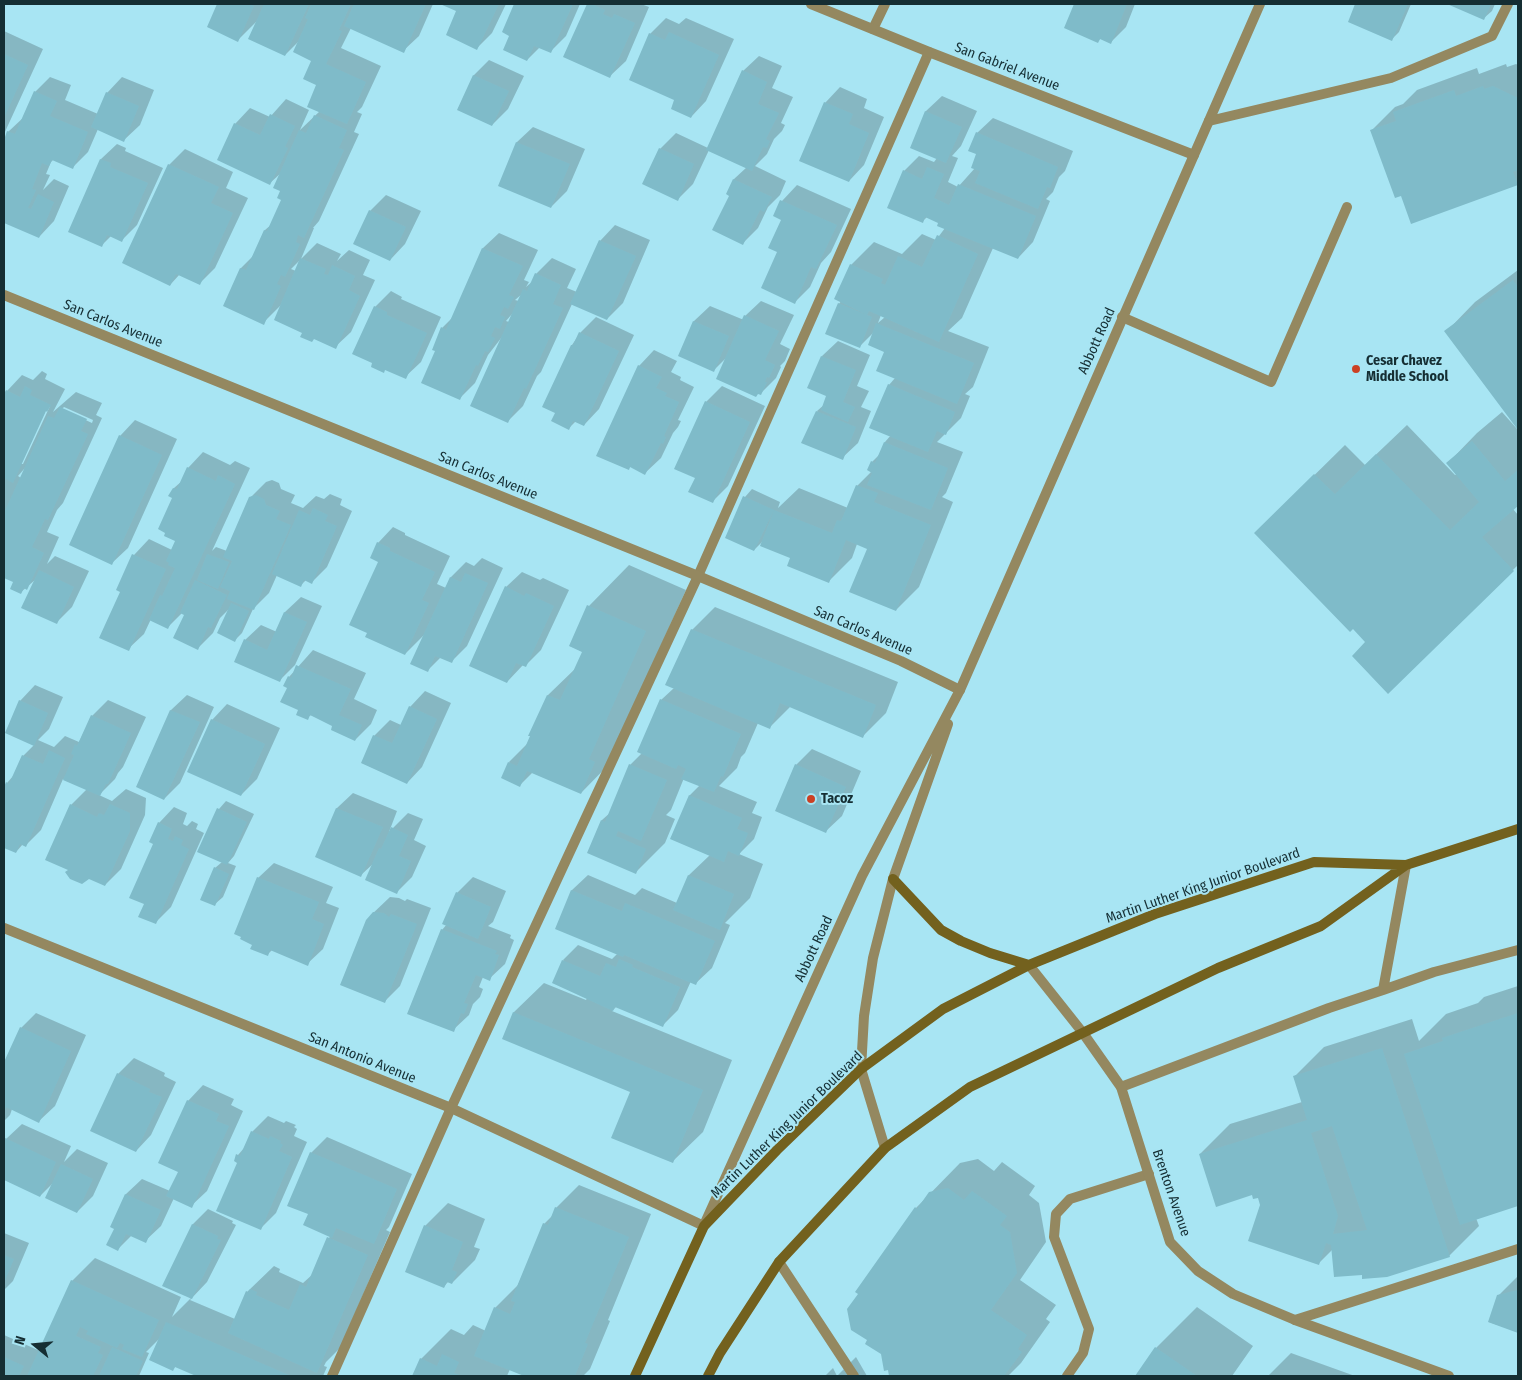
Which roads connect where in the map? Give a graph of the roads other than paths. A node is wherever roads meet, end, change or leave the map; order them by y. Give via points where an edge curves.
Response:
1 (811, 4) edge
2 (885, 4) edge
3 (1260, 4) edge
4 (1508, 4) edge
5 (873, 29) junction
6 (929, 52) junction
7 (1209, 120) junction
8 (1194, 155) junction
9 (1346, 207) dead end
10 (4, 294) edge
11 (1122, 317) junction
12 (698, 576) junction
13 (960, 690) junction
14 (1518, 829) edge
15 (1406, 865) junction
16 (893, 879) junction
17 (4, 928) edge
18 (1518, 950) edge
19 (1029, 965) junction
20 (1383, 990) junction
21 (1083, 1033) junction
22 (861, 1069) junction
23 (1121, 1087) junction
24 (451, 1108) junction
25 (885, 1148) junction
26 (1148, 1174) junction
27 (704, 1226) junction
28 (1518, 1249) edge
29 (778, 1262) junction
30 (1295, 1320) junction
31 (332, 1376) edge
32 (636, 1376) edge
33 (708, 1376) edge
34 (854, 1376) edge
35 (1067, 1376) edge
36 (1449, 1376) edge

1 - 5 street, San Gabriel Avenue
2 - 5 street
3 - 7 street, Abbott Road
4 - 7 street via 1492,36 1391,78
5 - 6 street, San Gabriel Avenue
6 - 8 street, San Gabriel Avenue
6 - 12 street
7 - 8 street, Abbott Road
8 - 11 street, Abbott Road
9 - 11 street via 1271,382
10 - 12 street, San Carlos Avenue
11 - 13 street, Abbott Road
12 - 13 street, San Carlos Avenue via 901,661
12 - 24 street
13 - 16 street, Abbott Road
13 - 27 street, Abbott Road via 862,876
14 - 15 main road, Martin Luther King Junior Boulevard
15 - 19 main road, Martin Luther King Junior Boulevard via 1314,862 1155,914
15 - 20 street
15 - 21 main road, Martin Luther King Junior Boulevard via 1321,926 1218,968
16 - 19 main road via 941,930 990,953
16 - 22 street, Abbott Road via 873,958 865,1007
17 - 24 street, San Antonio Avenue
18 - 20 street via 1434,972
19 - 21 street, Brenton Avenue
19 - 22 main road, Martin Luther King Junior Boulevard via 943,1009
20 - 23 street
21 - 23 street, Brenton Avenue
21 - 25 main road, Martin Luther King Junior Boulevard via 970,1087
22 - 25 street, Abbott Road
22 - 27 main road, Martin Luther King Junior Boulevard
23 - 26 street, Brenton Avenue
24 - 27 street, San Antonio Avenue
24 - 31 street
25 - 29 main road, Martin Luther King Junior Boulevard
26 - 30 street, Brenton Avenue via 1170,1242 1198,1271 1233,1294
26 - 35 street via 1070,1199 1056,1214 1054,1237 1089,1329 1083,1352
27 - 32 main road, Martin Luther King Junior Boulevard
28 - 30 street
29 - 33 main road, Martin Luther King Junior Boulevard
29 - 34 street
30 - 36 street, Brenton Avenue

